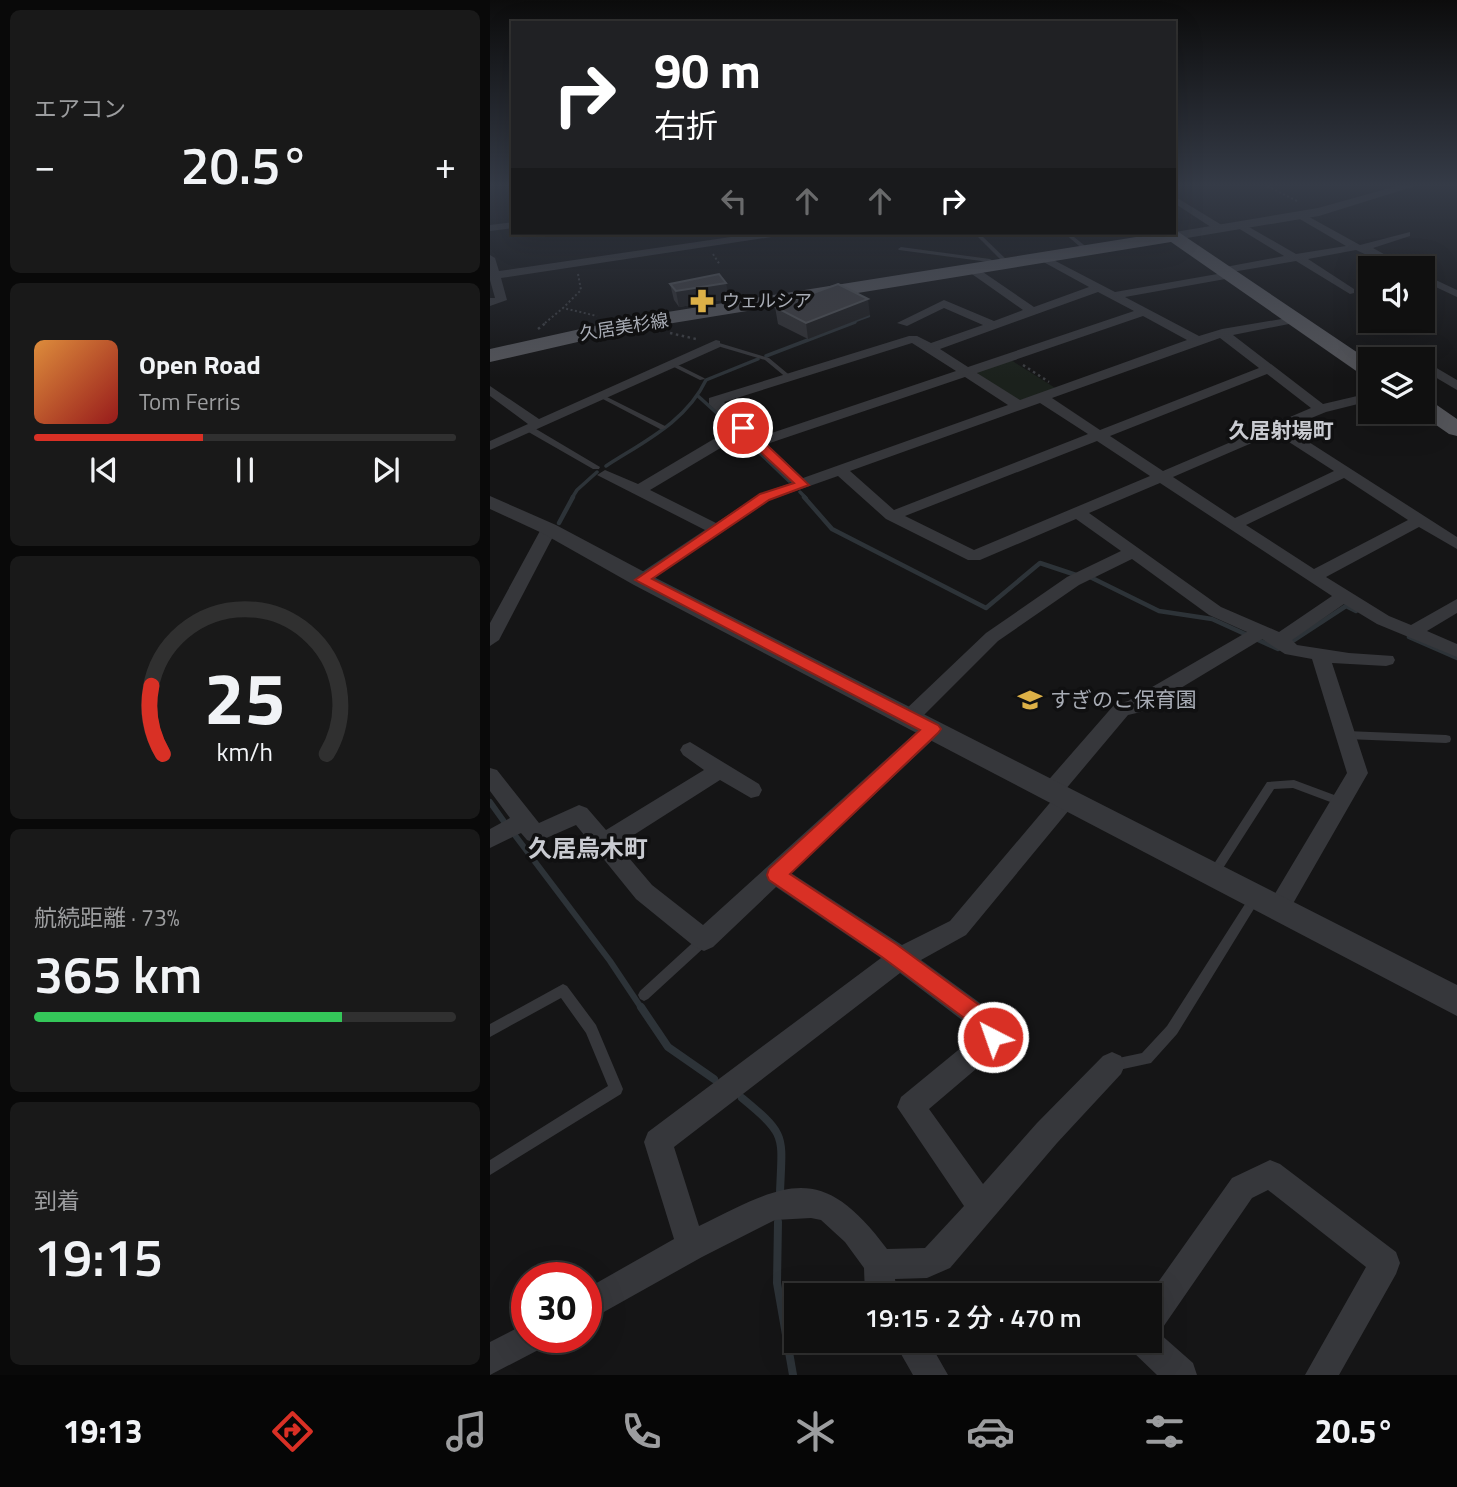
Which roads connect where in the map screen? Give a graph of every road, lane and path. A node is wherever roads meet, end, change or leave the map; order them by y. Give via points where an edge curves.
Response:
1 (657, 250) edge
2 (910, 250) edge
3 (990, 250) edge
4 (1086, 250) edge
5 (1194, 250) edge
6 (1283, 250) edge
7 (1345, 250) edge
8 (1042, 257) junction
9 (490, 258) edge
10 (1296, 258) junction
11 (574, 262) junction
12 (1002, 264) junction
13 (973, 270) junction
14 (1228, 273) junction
15 (495, 275) junction
16 (1337, 282) junction
17 (1435, 282) edge
18 (1317, 286) dead end
19 (1097, 288) junction
20 (1350, 290) dead end
21 (1454, 290) edge
22 (1112, 296) junction
23 (490, 302) edge
24 (1032, 311) junction
25 (1144, 313) junction
26 (1295, 319) junction
27 (903, 323) dead end
28 (630, 324) junction
29 (994, 325) junction
30 (667, 333) dead end
31 (1222, 333) junction
32 (1198, 341) junction
33 (716, 344) junction
34 (930, 348) junction
35 (490, 356) edge
36 (1010, 357) junction
37 (1358, 362) edge
38 (672, 364) junction
39 (1268, 369) junction
40 (968, 372) junction
41 (1435, 372) edge
42 (790, 378) junction
43 (702, 379) dead end
44 (1457, 386) edge
45 (490, 390) edge
46 (1063, 390) junction
47 (601, 396) junction
48 (1042, 398) junction
49 (1358, 400) edge
50 (1019, 406) junction
51 (1321, 409) junction
52 (1435, 414) edge
53 (533, 426) junction
54 (663, 427) dead end
55 (1275, 427) junction
56 (743, 428) junction
57 (1457, 429) edge
58 (1098, 435) junction
59 (758, 442) junction
60 (490, 446) edge
61 (601, 471) joint
62 (841, 471) junction
63 (1345, 472) junction
64 (1161, 476) junction
65 (802, 485) junction
66 (639, 490) junction
67 (490, 502) edge
68 (1077, 512) junction
69 (892, 516) junction
70 (1420, 520) junction
71 (1235, 524) junction
72 (549, 528) junction
73 (715, 529) junction
74 (1457, 544) edge
75 (1133, 552) junction
76 (1314, 576) junction
77 (642, 580) junction
78 (1344, 596) junction
79 (1457, 605) edge
80 (1412, 632) junction
81 (1256, 635) junction
82 (490, 640) edge
83 (1280, 640) junction
84 (1457, 652) edge
85 (1320, 654) junction
86 (1387, 660) dead end
87 (921, 723) junction
88 (1345, 735) junction
89 (1446, 739) dead end
90 (690, 750) dead end
91 (720, 770) junction
92 (490, 776) edge
93 (751, 790) dead end
94 (1059, 794) junction
95 (1341, 802) junction
96 (524, 821) junction
97 (490, 839) edge
98 (603, 844) junction
99 (1214, 873) junction
100 (776, 875) junction
101 (1268, 901) junction
102 (704, 940) junction
103 (899, 959) junction
104 (644, 995) dead end
105 (1457, 1001) edge
106 (490, 1031) edge
107 (1112, 1065) joint
108 (490, 1168) edge
109 (981, 1206) junction
110 (691, 1246) junction
111 (880, 1264) junction
112 (879, 1283) edge
113 (602, 1297) edge
114 (1162, 1304) edge
115 (511, 1348) edge
116 (918, 1353) edge
117 (1157, 1353) edge
118 (490, 1360) edge
119 (932, 1375) edge
120 (1181, 1375) edge
121 (1321, 1375) edge

1 - 11 street
2 - 12 lane
3 - 12 lane
4 - 8 main road, 久居美杉線
5 - 14 main road
6 - 10 street
7 - 10 street
8 - 12 main road, 久居美杉線
8 - 19 street
9 - 15 street
10 - 14 street
10 - 16 street
11 - 15 street
11 - 28 path via 581,290 563,308
12 - 13 main road, 久居美杉線
13 - 24 street
13 - 28 main road, 久居美杉線
14 - 22 street
14 - 26 main road
15 - 23 street via 501,300
16 - 18 street
16 - 20 street
17 - 21 street
19 - 22 street
19 - 24 street
22 - 25 street
24 - 29 street
25 - 32 street
25 - 36 street
26 - 31 street
26 - 37 main road
27 - 29 street via 944,304
28 - 35 main road, 久居美杉線
29 - 34 street
30 - 33 path
31 - 32 street
31 - 39 street
32 - 46 street
33 - 38 street
33 - 42 lane via 766,359
34 - 40 street
34 - 42 street via 913,339
36 - 40 street
36 - 46 path
38 - 43 lane
38 - 47 street
39 - 51 street
39 - 58 street
40 - 50 street
40 - 59 street
41 - 44 street
42 - 56 street via 714,401
45 - 53 street
46 - 48 street
47 - 53 street
47 - 54 lane
48 - 50 street
48 - 58 street
49 - 51 street
50 - 62 street
51 - 55 street
52 - 57 main road
53 - 60 street
53 - 61 lane
55 - 63 street
55 - 64 street
56 - 59 street
56 - 66 street
58 - 64 street
58 - 69 street
59 - 65 street
61 - 66 street
62 - 65 street
62 - 69 street
63 - 70 street
63 - 71 street
64 - 68 street
64 - 71 street
65 - 73 street via 765,497
66 - 73 street
67 - 72 street
68 - 69 street via 974,556
68 - 75 street
70 - 74 street
70 - 76 street
71 - 76 street
72 - 77 street
72 - 82 street
73 - 77 street
75 - 81 street
75 - 87 street via 1085,575 992,638
76 - 78 street
77 - 87 street
78 - 80 street
78 - 83 street
79 - 80 street
80 - 84 street
81 - 83 street
81 - 94 street via 1134,707 1121,710
83 - 85 street via 1292,650
85 - 86 street
85 - 88 street
87 - 94 street
87 - 100 street
88 - 89 lane
88 - 95 street via 1358,773
90 - 91 street
91 - 93 street
91 - 98 street
92 - 96 street
94 - 99 street
94 - 103 street via 987,896 958,928
95 - 99 lane via 1294,784 1271,785
95 - 101 street
96 - 97 street
96 - 98 street via 535,834 579,814
98 - 102 street via 644,892
99 - 101 street
100 - 102 street
100 - 103 street
101 - 105 street
101 - 107 lane via 1146,1059
102 - 104 lane
103 - 109 street via 993,1028 993,1037 911,1107
103 - 110 street via 658,1142
106 - 108 lane via 563,990 591,1029 616,1089
107 - 109 street
109 - 111 street via 940,1257 927,1263
110 - 111 street via 773,1205 811,1203 828,1207 856,1231
110 - 113 street
111 - 112 street
114 - 121 street via 1242,1188 1270,1174 1385,1263
115 - 118 street
116 - 119 street
117 - 120 street

